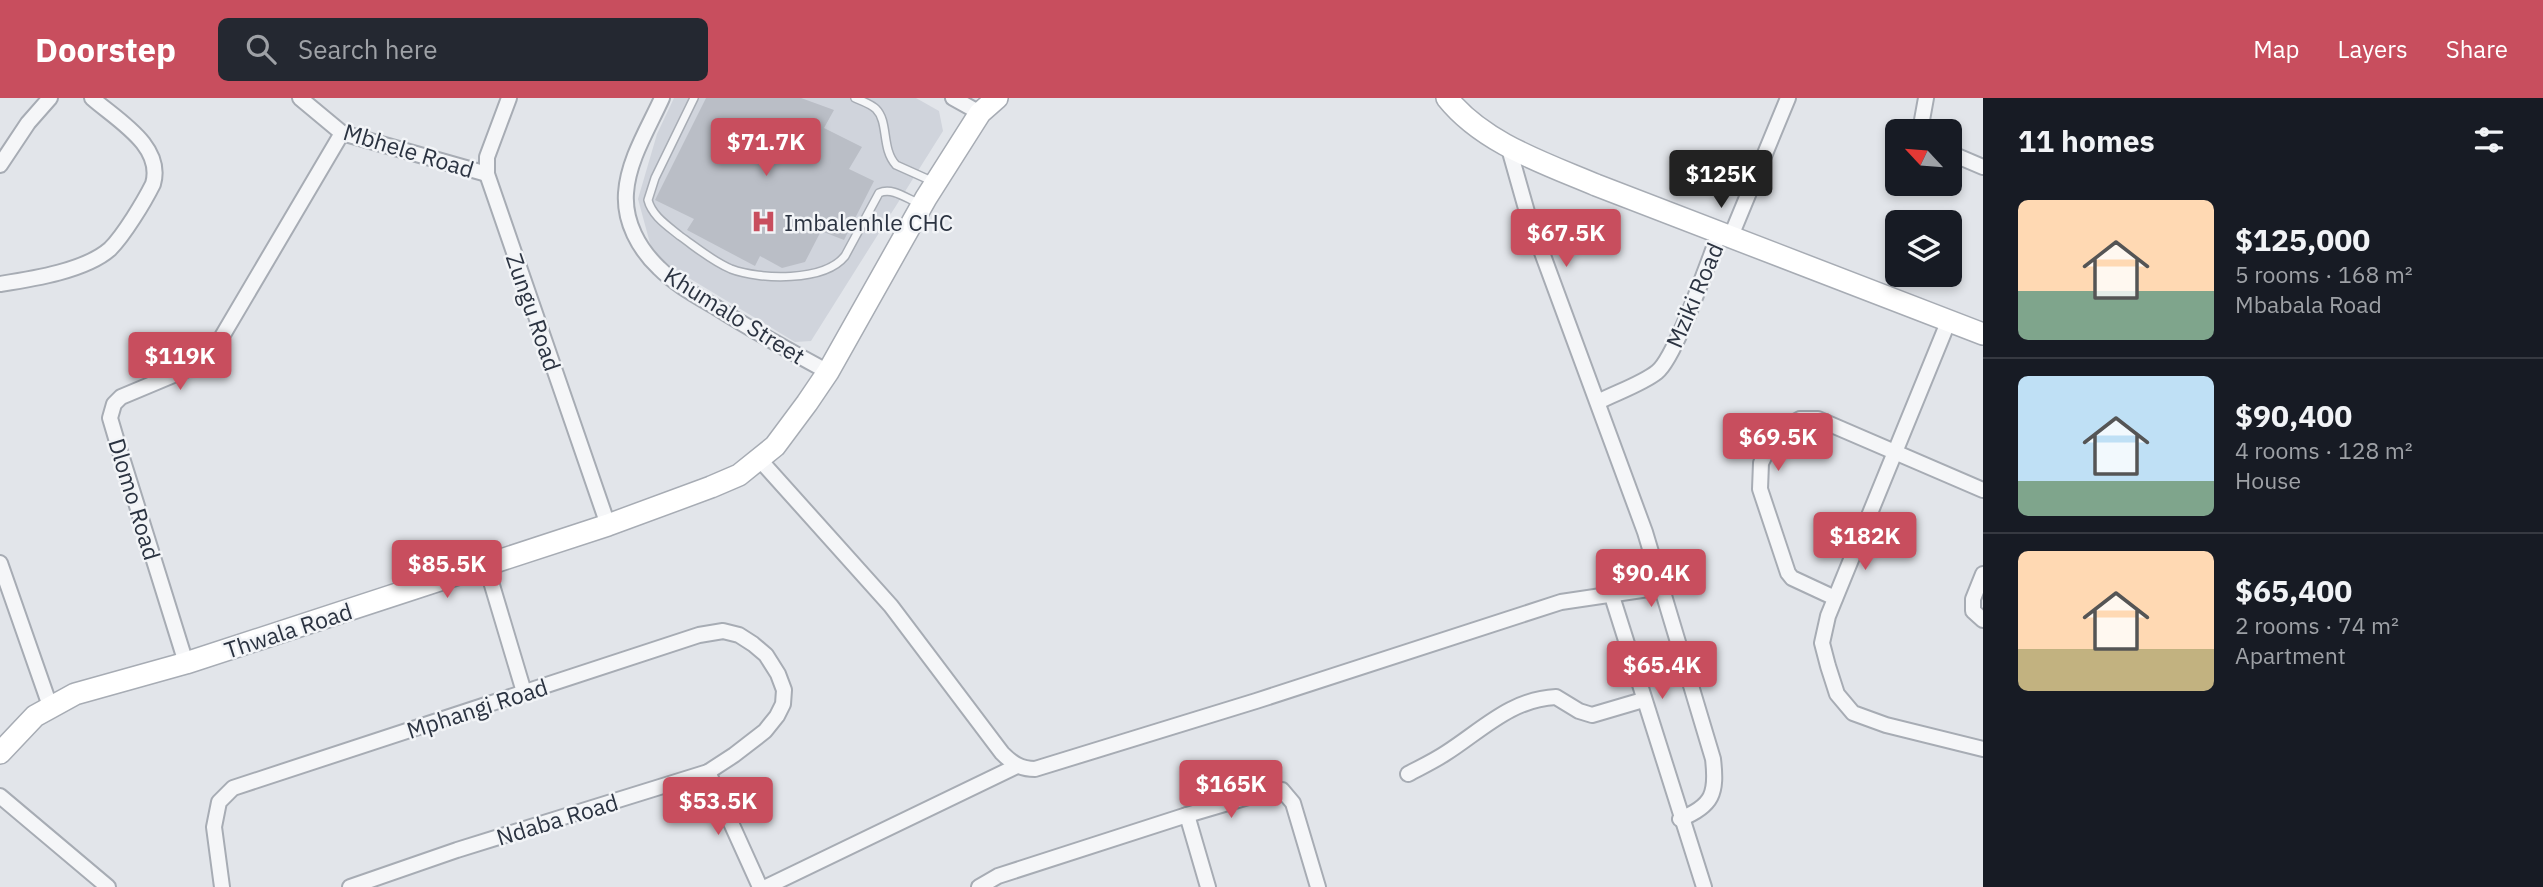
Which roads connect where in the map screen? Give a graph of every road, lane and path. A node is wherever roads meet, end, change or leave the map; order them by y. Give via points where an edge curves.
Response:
1 (50, 98) edge
2 (92, 98) edge
3 (300, 98) edge
4 (509, 98) edge
5 (662, 98) edge
6 (694, 98) edge
7 (855, 98) edge
8 (953, 98) edge
9 (997, 98) edge
10 (1447, 98) edge
11 (1788, 98) edge
12 (1926, 98) edge
13 (980, 113) junction
14 (1922, 119) edge
15 (342, 133) junction
16 (1508, 145) junction
17 (1962, 158) edge
18 (0, 165) edge
19 (1983, 167) edge
20 (487, 174) junction
21 (936, 183) junction
22 (922, 205) junction
23 (1725, 234) junction
24 (0, 284) edge
25 (1949, 320) junction
26 (1983, 334) edge
27 (828, 372) junction
28 (1598, 402) junction
29 (1895, 452) junction
30 (760, 460) junction
31 (1983, 489) edge
32 (608, 525) junction
33 (0, 563) edge
34 (486, 565) junction
35 (1983, 574) edge
36 (1662, 587) junction
37 (1611, 593) junction
38 (1835, 598) junction
39 (1983, 620) edge
40 (186, 663) junction
41 (524, 692) junction
42 (1643, 700) junction
43 (783, 704) joint
44 (50, 706) junction
45 (1983, 749) edge
46 (0, 753) edge
47 (1017, 766) junction
48 (708, 772) junction
49 (1408, 774) dead end
50 (0, 796) edge
51 (1187, 815) junction
52 (1680, 819) junction
53 (1002, 881) edge
54 (108, 887) edge
55 (222, 887) edge
56 (350, 887) edge
57 (760, 887) edge
58 (766, 887) edge
59 (979, 887) edge
60 (1208, 887) edge
61 (1318, 887) edge
62 (1704, 887) edge

1 - 18 street
2 - 24 street via 149,150 156,174 153,184 111,248 96,259
3 - 15 street, Mbhele Road
4 - 20 street, Zungu Road via 487,157
5 - 27 street, Khumalo Street via 630,169 626,208 630,228 658,268 681,286
6 - 22 lane via 648,200 661,220 724,266 767,275 820,272 845,256 879,193 892,191
7 - 21 lane via 879,114 887,151 896,165
8 - 13 street
9 - 13 street, Thwala Road
10 - 16 street via 1468,120
11 - 23 street, Mziki Road
12 - 14 street
13 - 21 street, Thwala Road
15 - 20 street, Mbhele Road
15 - 40 street, Dlomo Road via 217,345 195,366 121,397 111,410
16 - 23 street via 1595,185
16 - 28 street via 1527,212
17 - 19 street
20 - 32 street, Zungu Road
21 - 22 street, Thwala Road
22 - 27 street, Thwala Road
23 - 25 street
23 - 28 street, Mziki Road via 1665,362 1657,372
25 - 26 street
25 - 29 street
27 - 30 street, Thwala Road
28 - 36 street
29 - 31 street
29 - 38 street
29 - 38 street via 1818,419 1800,419 1776,433 1761,463 1760,489 1788,573
30 - 32 street, Thwala Road via 711,487
30 - 47 street via 891,606 1002,753
32 - 34 street, Thwala Road
33 - 44 street
34 - 40 street, Thwala Road
34 - 41 street
35 - 39 street via 1973,598 1973,611
36 - 37 street
36 - 52 street via 1716,780 1708,803
37 - 42 street
37 - 47 street via 1561,602 1034,769
38 - 45 street via 1822,643 1837,694 1853,713
40 - 44 street, Thwala Road via 75,694
41 - 43 street, Mphangi Road via 723,631 739,635 766,656 784,690
41 - 55 street, Mphangi Road via 233,788 219,802 214,827
42 - 49 street via 1592,715 1556,697 1523,703
42 - 52 street
43 - 48 street, Ndaba Road via 765,731
44 - 46 street, Thwala Road
47 - 58 street
48 - 56 street, Ndaba Road
48 - 57 street
50 - 54 street
51 - 53 street
51 - 60 street
51 - 61 street via 1282,790 1293,803
52 - 62 street
53 - 59 street

